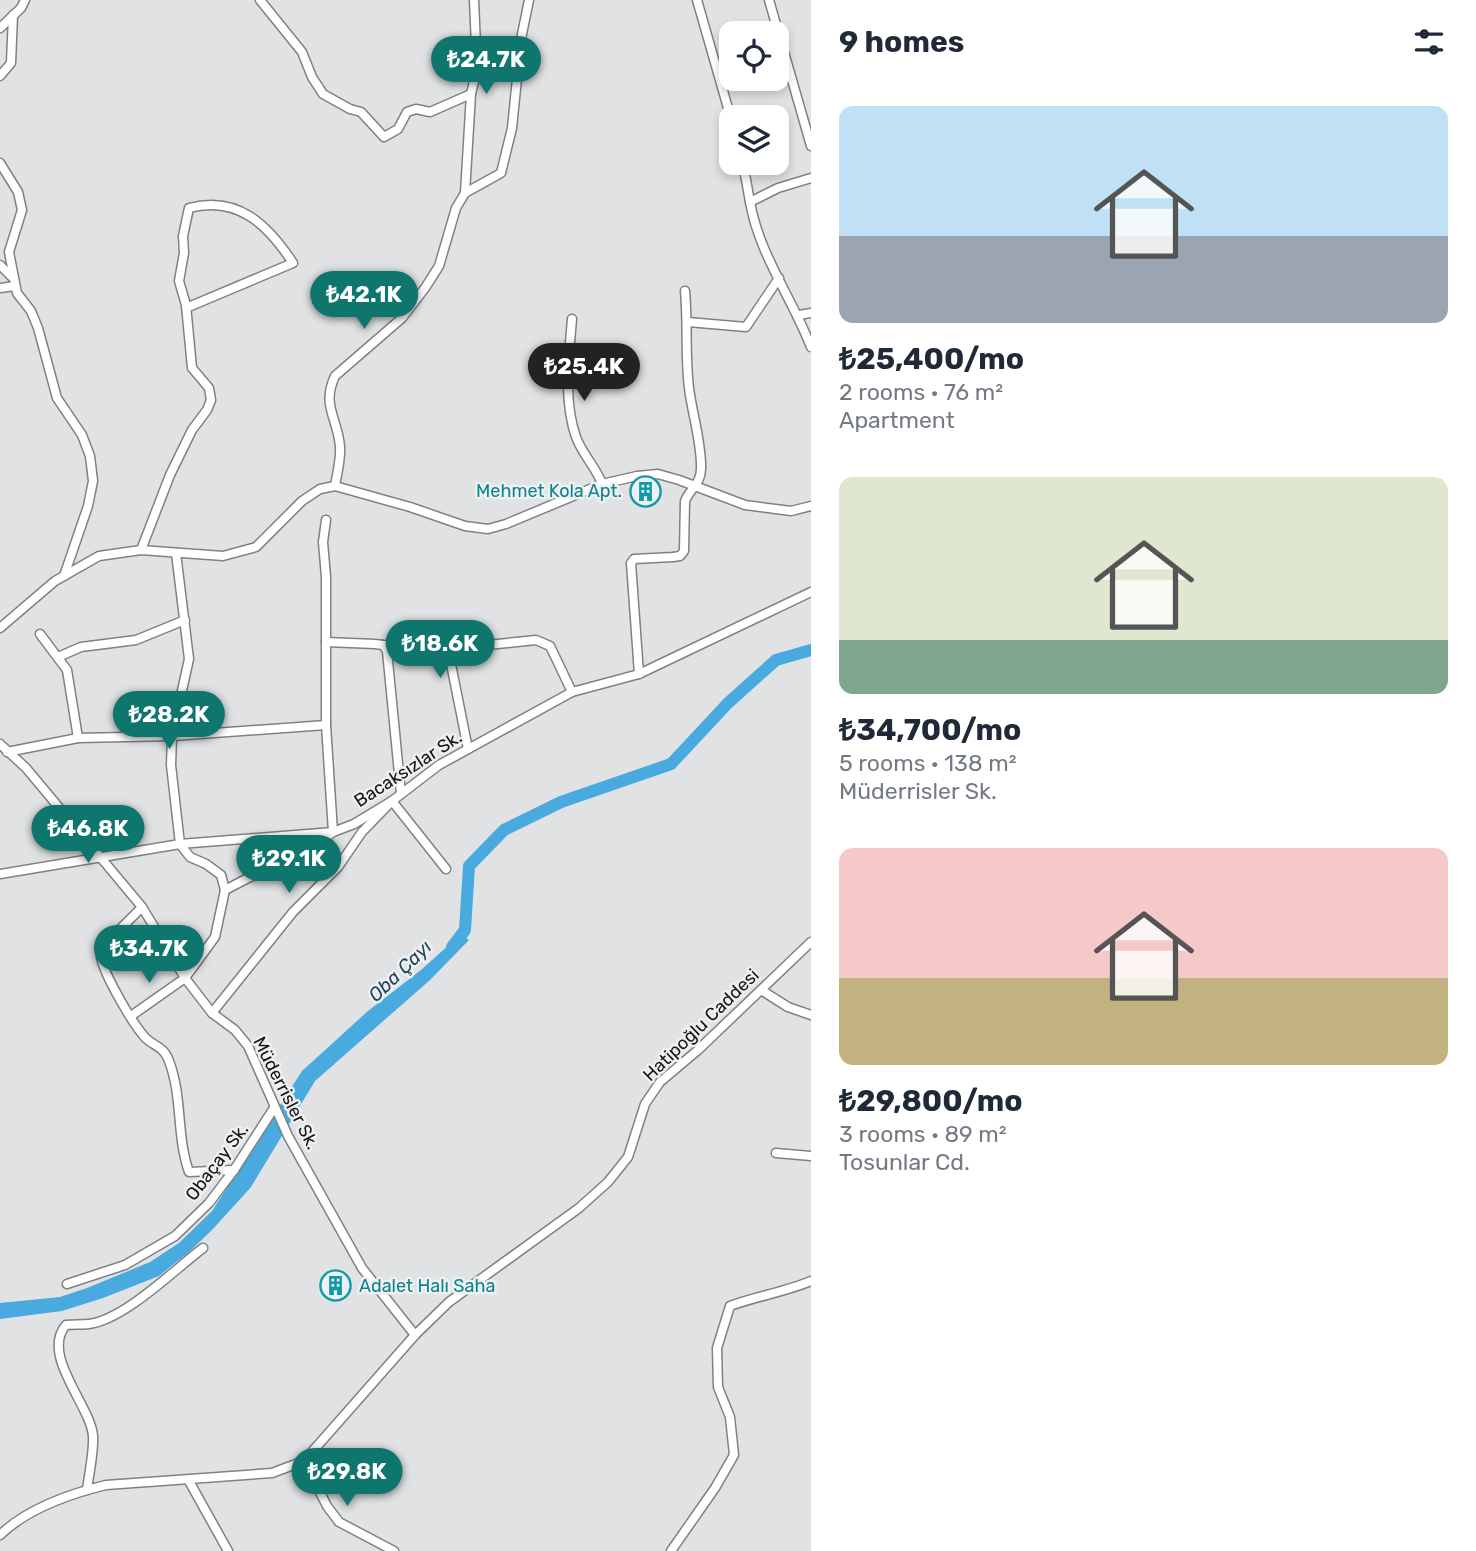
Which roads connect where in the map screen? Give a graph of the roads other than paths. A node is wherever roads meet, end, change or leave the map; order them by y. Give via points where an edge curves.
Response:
1 (25, 0) edge
2 (260, 0) edge
3 (474, 0) edge
4 (529, 0) edge
5 (697, 0) edge
6 (769, 0) edge
7 (13, 15) junction
8 (0, 28) edge
9 (0, 76) edge
10 (471, 93) junction
11 (727, 105) edge
12 (811, 146) edge
13 (0, 163) edge
14 (745, 175) edge
15 (811, 178) edge
16 (465, 192) junction
17 (750, 202) junction
18 (0, 265) edge
19 (779, 278) junction
20 (14, 283) junction
21 (0, 288) edge
22 (685, 291) dead end
23 (186, 308) junction
24 (811, 313) edge
25 (799, 315) junction
26 (572, 318) dead end
27 (688, 322) junction
28 (811, 347) edge
29 (602, 484) junction
30 (335, 486) junction
31 (696, 488) junction
32 (811, 506) edge
33 (326, 520) dead end
34 (141, 550) junction
35 (176, 552) junction
36 (64, 576) junction
37 (811, 592) edge
38 (185, 620) junction
39 (0, 628) edge
40 (40, 635) dead end
41 (326, 642) junction
42 (383, 645) junction
43 (448, 649) junction
44 (58, 657) junction
45 (639, 674) junction
46 (572, 692) junction
47 (326, 725) junction
48 (172, 736) junction
49 (78, 738) junction
50 (0, 744) edge
51 (468, 749) junction
52 (7, 752) junction
53 (401, 794) junction
54 (392, 801) junction
55 (333, 832) junction
56 (180, 844) junction
57 (100, 857) junction
58 (446, 869) dead end
59 (0, 874) edge
60 (225, 890) junction
61 (142, 907) junction
62 (811, 942) edge
63 (185, 978) junction
64 (761, 990) junction
65 (212, 1013) junction
66 (811, 1015) edge
67 (131, 1016) junction
68 (274, 1108) junction
69 (776, 1153) dead end
70 (811, 1156) edge
71 (234, 1170) junction
72 (203, 1248) dead end
73 (811, 1281) edge
74 (67, 1284) dead end
75 (415, 1335) junction
76 (303, 1461) junction
77 (189, 1481) junction
78 (87, 1490) junction
79 (0, 1535) edge
80 (228, 1551) edge
81 (394, 1551) edge
82 (671, 1551) edge

1 - 7 street
2 - 10 street via 302,52 323,94 361,113 384,137 398,129 407,112 430,112
3 - 10 street via 477,69
4 - 16 street via 512,128 501,173
5 - 11 street
6 - 12 street
7 - 8 street
7 - 9 street via 11,63
10 - 16 street
13 - 20 street via 18,192 22,211 9,252
14 - 17 street
15 - 17 street
16 - 30 street via 439,266 425,288 402,318 335,376 328,405 340,445
17 - 19 street via 760,239
18 - 20 street
19 - 25 street
19 - 27 street via 746,327
20 - 21 street
20 - 36 street via 38,328 57,398 90,456 93,481 88,506
22 - 27 street
23 - 23 street via 179,281 189,208 206,204 242,211 256,219 293,263
23 - 34 street via 192,368 209,388 211,400 170,475
24 - 25 street
25 - 28 street
26 - 29 street via 571,419 577,440
27 - 31 street via 686,360 702,470
29 - 30 street via 488,529
29 - 31 street via 658,474
30 - 35 street via 302,501 256,547 223,556
31 - 32 street via 745,505 791,511
31 - 45 street via 685,501 684,551 680,556 634,559 631,563
33 - 41 street
34 - 35 street
34 - 36 street via 99,556
35 - 38 street
36 - 39 street
37 - 45 street, Bacaksızlar Sk.
38 - 44 street via 136,640 82,647
38 - 48 street via 189,659
40 - 44 street
41 - 42 street
41 - 47 street
42 - 43 street
42 - 53 street
43 - 46 street via 544,642
43 - 51 street
44 - 49 street via 67,670
45 - 46 street, Bacaksızlar Sk.
46 - 51 street, Bacaksızlar Sk.
47 - 48 street
47 - 55 street
48 - 49 street
48 - 56 street
49 - 52 street
50 - 52 street, Müderrisler Sk.
51 - 53 street, Bacaksızlar Sk.
52 - 57 street, Müderrisler Sk. via 26,768
53 - 54 street, Bacaksızlar Sk.
54 - 55 street, Bacaksızlar Sk.
54 - 58 street
54 - 65 street via 293,912
55 - 56 street
55 - 60 street, Bacaksızlar Sk. via 295,862
56 - 57 street
56 - 60 street via 191,857 221,875
57 - 59 street
57 - 61 street, Müderrisler Sk.
60 - 63 street via 215,937
61 - 63 street, Müderrisler Sk.
61 - 67 street via 99,952
62 - 64 street, Hatipoğlu Caddesi
63 - 65 street, Müderrisler Sk.
63 - 67 street
64 - 66 street
64 - 75 street, Hatipoğlu Caddesi via 660,1082 645,1104 628,1157 608,1182 449,1302
65 - 68 street, Müderrisler Sk. via 248,1046
67 - 71 street via 149,1042 160,1046 168,1058 178,1092 181,1150 189,1172
68 - 71 street, Obaçay Sk.
68 - 75 street, Müderrisler Sk. via 362,1268
69 - 70 street
71 - 74 street, Obaçay Sk. via 175,1236 125,1265
72 - 78 street via 112,1316 66,1325 61,1331 62,1364 93,1434
73 - 82 street via 730,1307 717,1349 718,1387 730,1417 734,1455
75 - 76 street, Hatipoğlu Caddesi
76 - 77 street via 272,1473
76 - 81 street via 339,1522
77 - 78 street
77 - 80 street
78 - 79 street via 38,1509

